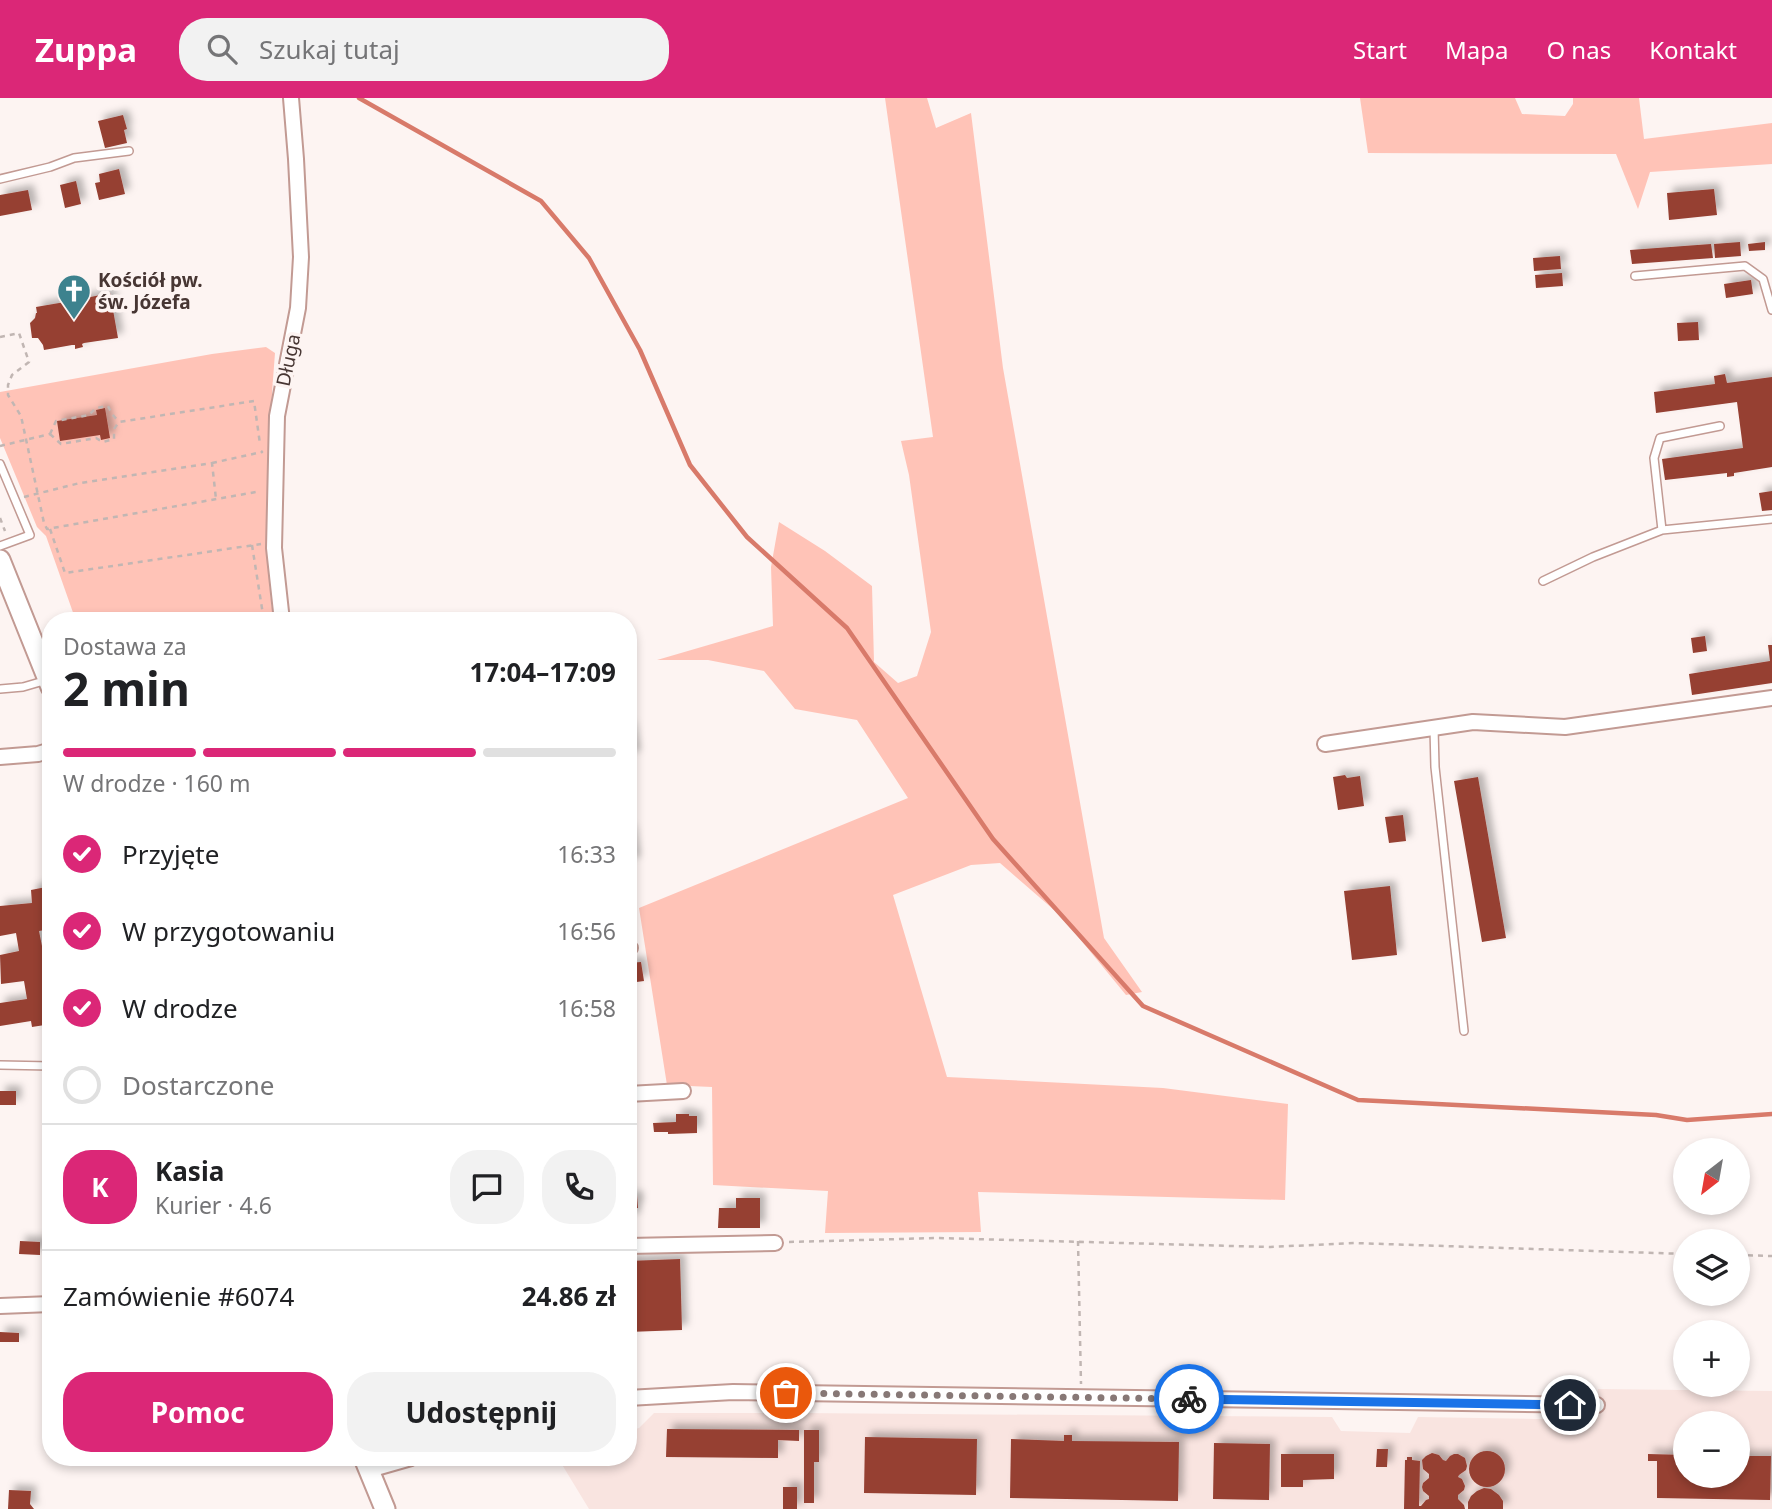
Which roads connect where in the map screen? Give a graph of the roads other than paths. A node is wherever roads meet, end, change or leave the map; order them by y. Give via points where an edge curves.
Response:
1 (291, 98) edge
2 (129, 151) dead end
3 (0, 179) edge
4 (1635, 276) dead end
5 (1772, 310) edge
6 (1720, 426) dead end
7 (0, 464) edge
8 (1772, 519) edge
9 (1662, 530) junction
10 (0, 546) edge
11 (0, 559) edge
12 (1543, 581) dead end
13 (281, 612) edge
14 (42, 666) edge
15 (42, 685) edge
16 (0, 689) edge
17 (1772, 698) edge
18 (1434, 728) junction
19 (1325, 744) dead end
20 (42, 753) edge
21 (0, 757) edge
22 (1464, 1031) dead end
23 (0, 1065) edge
24 (42, 1066) edge
25 (683, 1091) dead end
26 (637, 1094) edge
27 (775, 1242) road end
28 (637, 1245) edge
29 (42, 1304) edge
30 (0, 1306) edge
31 (637, 1397) edge
32 (1597, 1405) dead end
33 (368, 1466) edge
34 (385, 1509) edge

1 - 13 street, Długa via 301,257 298,308 277,416 274,542
2 - 3 lane via 74,158
4 - 5 lane via 1745,266 1763,279
6 - 9 lane via 1660,438 1654,458
7 - 10 lane via 30,535
8 - 9 lane
9 - 12 lane
11 - 14 street
15 - 16 lane
17 - 18 street via 1565,727 1473,722
18 - 19 street
18 - 22 lane
20 - 21 street
23 - 24 lane
25 - 26 street
27 - 28 street
29 - 30 street
31 - 32 street via 733,1392
33 - 34 street

